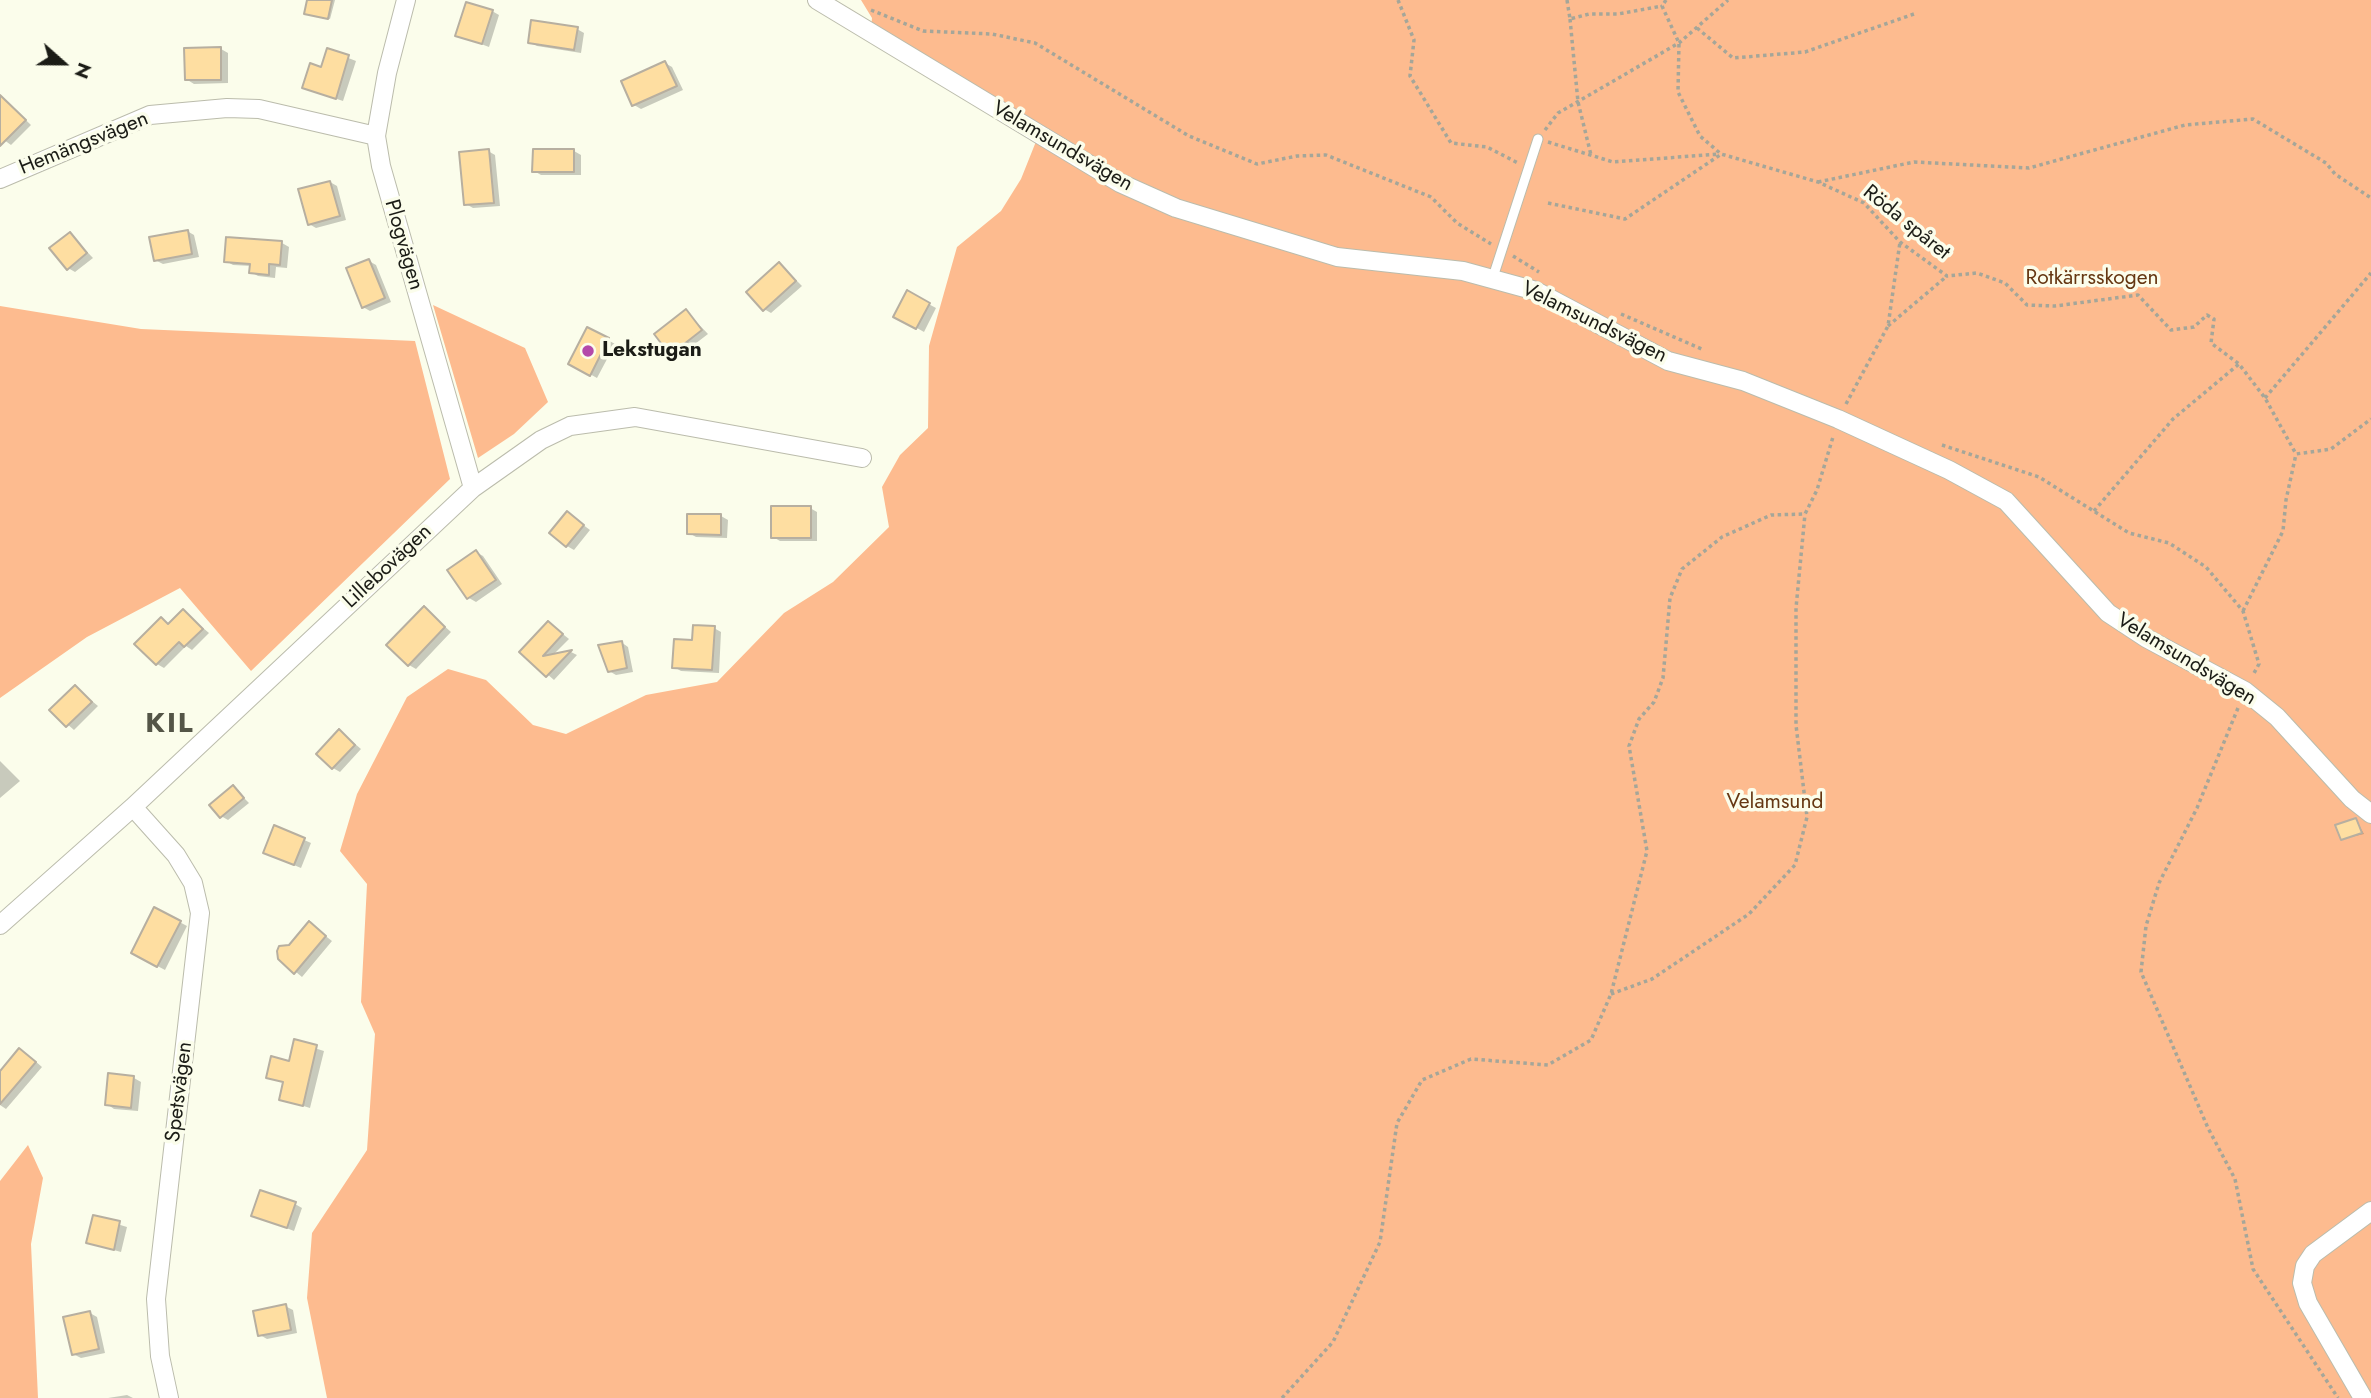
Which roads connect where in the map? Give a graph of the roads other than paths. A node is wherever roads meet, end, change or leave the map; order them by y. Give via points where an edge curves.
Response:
1 (406, 0) edge
2 (817, 0) edge
3 (376, 136) junction
4 (1538, 139) road end
5 (0, 178) edge
6 (1493, 277) junction
7 (862, 458) dead end
8 (473, 488) junction
9 (133, 807) junction
10 (2371, 814) edge
11 (0, 925) edge
12 (2371, 1211) edge
13 (169, 1398) edge
14 (2362, 1398) edge

1 - 3 street, Plogvägen
2 - 6 street, Velamsundsvägen via 1120,183 1176,208 1337,257
3 - 5 street, Hemängsvägen via 259,109 150,115
3 - 8 street, Plogvägen
4 - 6 lane
6 - 10 street, Velamsundsvägen via 1536,291 1668,361 1743,380 1846,416 2006,501 2108,613 2245,691 2277,717
7 - 8 street, Lillebovägen via 635,417 570,426 519,454
8 - 9 street, Lillebovägen
9 - 11 street, Lillebovägen
9 - 13 street, Spetsvägen via 176,855 193,883 200,913 156,1299
12 - 14 street via 2313,1254 2302,1283 2308,1303

